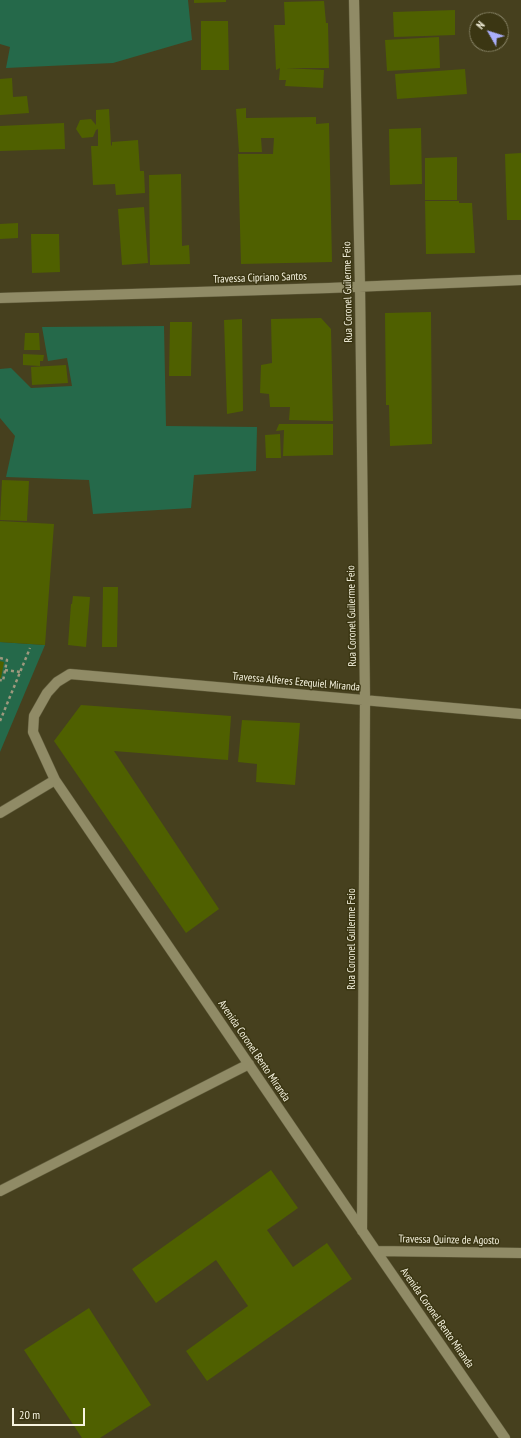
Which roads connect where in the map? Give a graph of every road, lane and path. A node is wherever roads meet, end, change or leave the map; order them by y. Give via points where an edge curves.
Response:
1 (354, 0) edge
2 (521, 280) edge
3 (360, 286) junction
4 (0, 298) edge
5 (30, 648) dead end
6 (0, 658) edge
7 (5, 670) junction
8 (20, 672) junction
9 (70, 674) joint
10 (0, 680) edge
11 (365, 699) junction
12 (521, 714) edge
13 (0, 721) edge
14 (55, 780) junction
15 (0, 813) edge
16 (249, 1064) junction
17 (0, 1191) edge
18 (362, 1231) junction
19 (376, 1251) junction
20 (521, 1253) edge
21 (505, 1438) edge

1 - 3 street, Rua Coronel Guilerme Feio
2 - 3 street, Travessa Cipriano Santos
3 - 4 street, Travessa Cipriano Santos
3 - 11 street, Rua Coronel Guilerme Feio
5 - 8 path
6 - 7 path via 7,660
7 - 8 path
7 - 10 path via 3,681
8 - 13 path
9 - 11 street, Travessa Alferes Ezequiel Miranda
9 - 14 street, Avenida Coronel Bento Miranda via 57,682 47,693 34,716 33,732
11 - 12 street, Travessa Alferes Ezequiel Miranda
11 - 18 street, Rua Coronel Guilerme Feio
14 - 15 street
14 - 16 street, Avenida Coronel Bento Miranda
16 - 17 street
16 - 18 street, Avenida Coronel Bento Miranda
18 - 19 street, Avenida Coronel Bento Miranda
19 - 20 street, Travessa Quinze de Agosto
19 - 21 street, Avenida Coronel Bento Miranda

